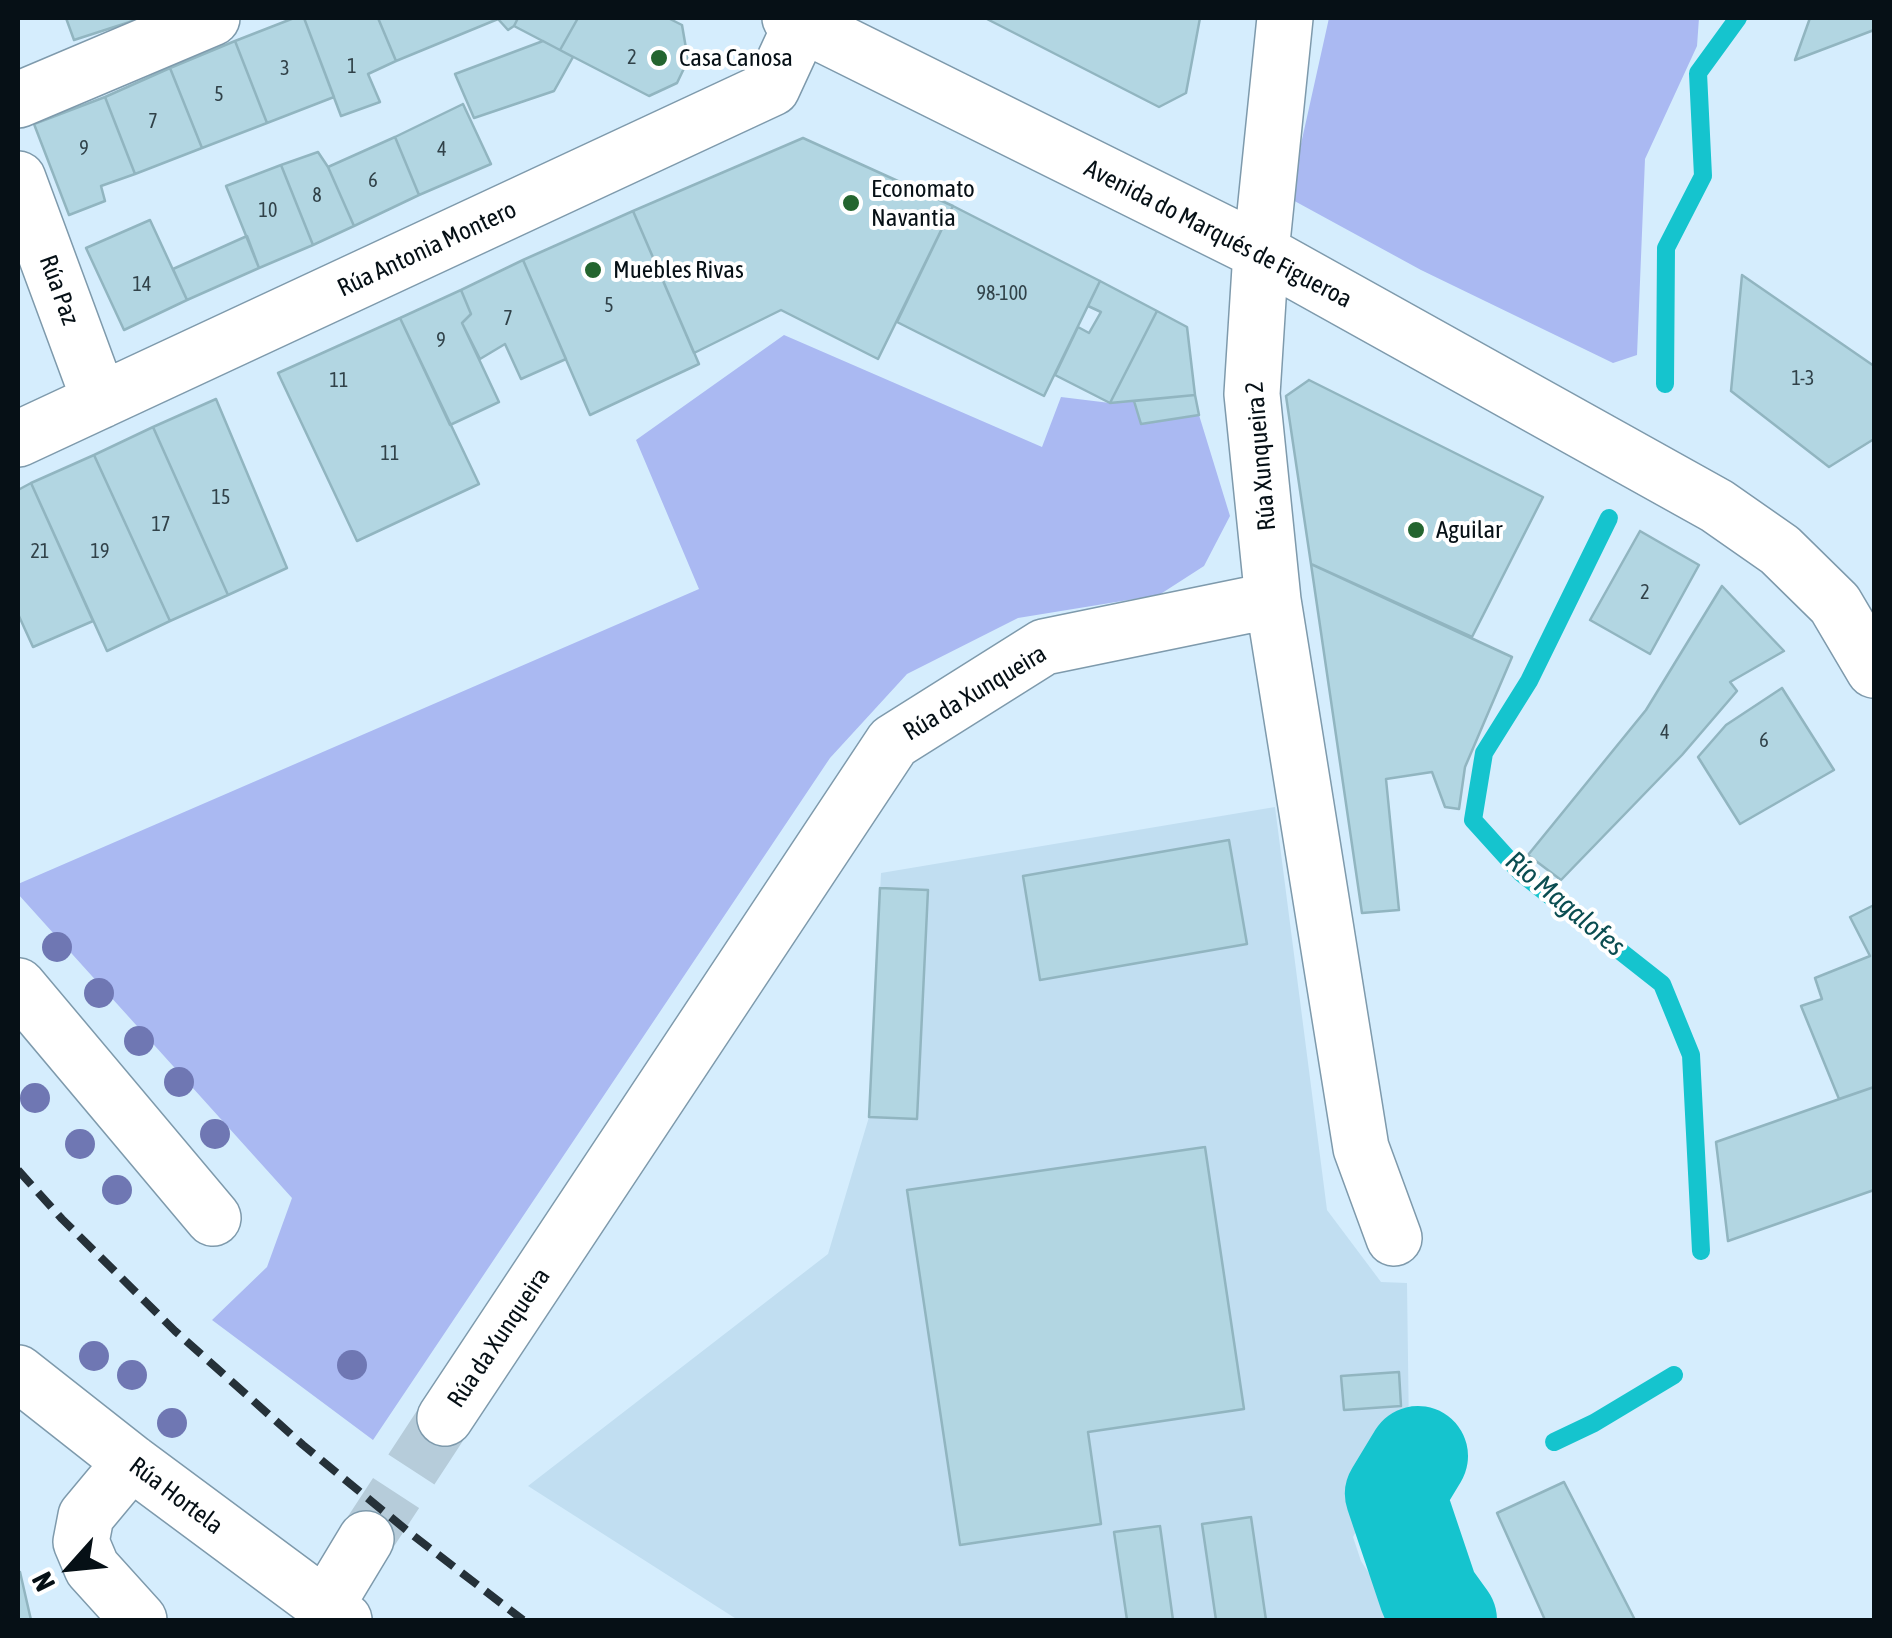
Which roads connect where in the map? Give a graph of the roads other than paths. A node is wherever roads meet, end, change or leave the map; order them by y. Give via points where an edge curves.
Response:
1 (212, 18) edge
2 (1286, 18) edge
3 (796, 20) edge
4 (18, 100) edge
5 (18, 179) edge
6 (1261, 252) junction
7 (100, 401) junction
8 (18, 438) edge
9 (1273, 600) junction
10 (1874, 670) edge
11 (18, 986) edge
12 (213, 1218) dead end
13 (1394, 1238) dead end
14 (18, 1374) edge
15 (445, 1418) tunnel mouth
16 (130, 1462) junction
17 (366, 1539) tunnel mouth
18 (331, 1616) edge
19 (139, 1620) edge

1 - 4 street
2 - 6 street, Rúa Xunqueira 2
3 - 6 street, Avenida do Marqués de Figueroa
3 - 7 street, Rúa Antonia Montero via 772,88
5 - 7 street, Rúa Paz
6 - 9 street, Rúa Xunqueira 2 via 1252,394
6 - 10 street, Avenida do Marqués de Figueroa via 1717,506 1780,550 1835,604
7 - 8 street, Rúa Antonia Montero
9 - 13 street via 1361,1148
9 - 15 street, Rúa da Xunqueira via 1044,647 893,742
11 - 12 street
14 - 16 street, Rúa Hortela
16 - 18 street, Rúa Hortela
16 - 19 street via 86,1516 82,1542 92,1568
17 - 18 street

